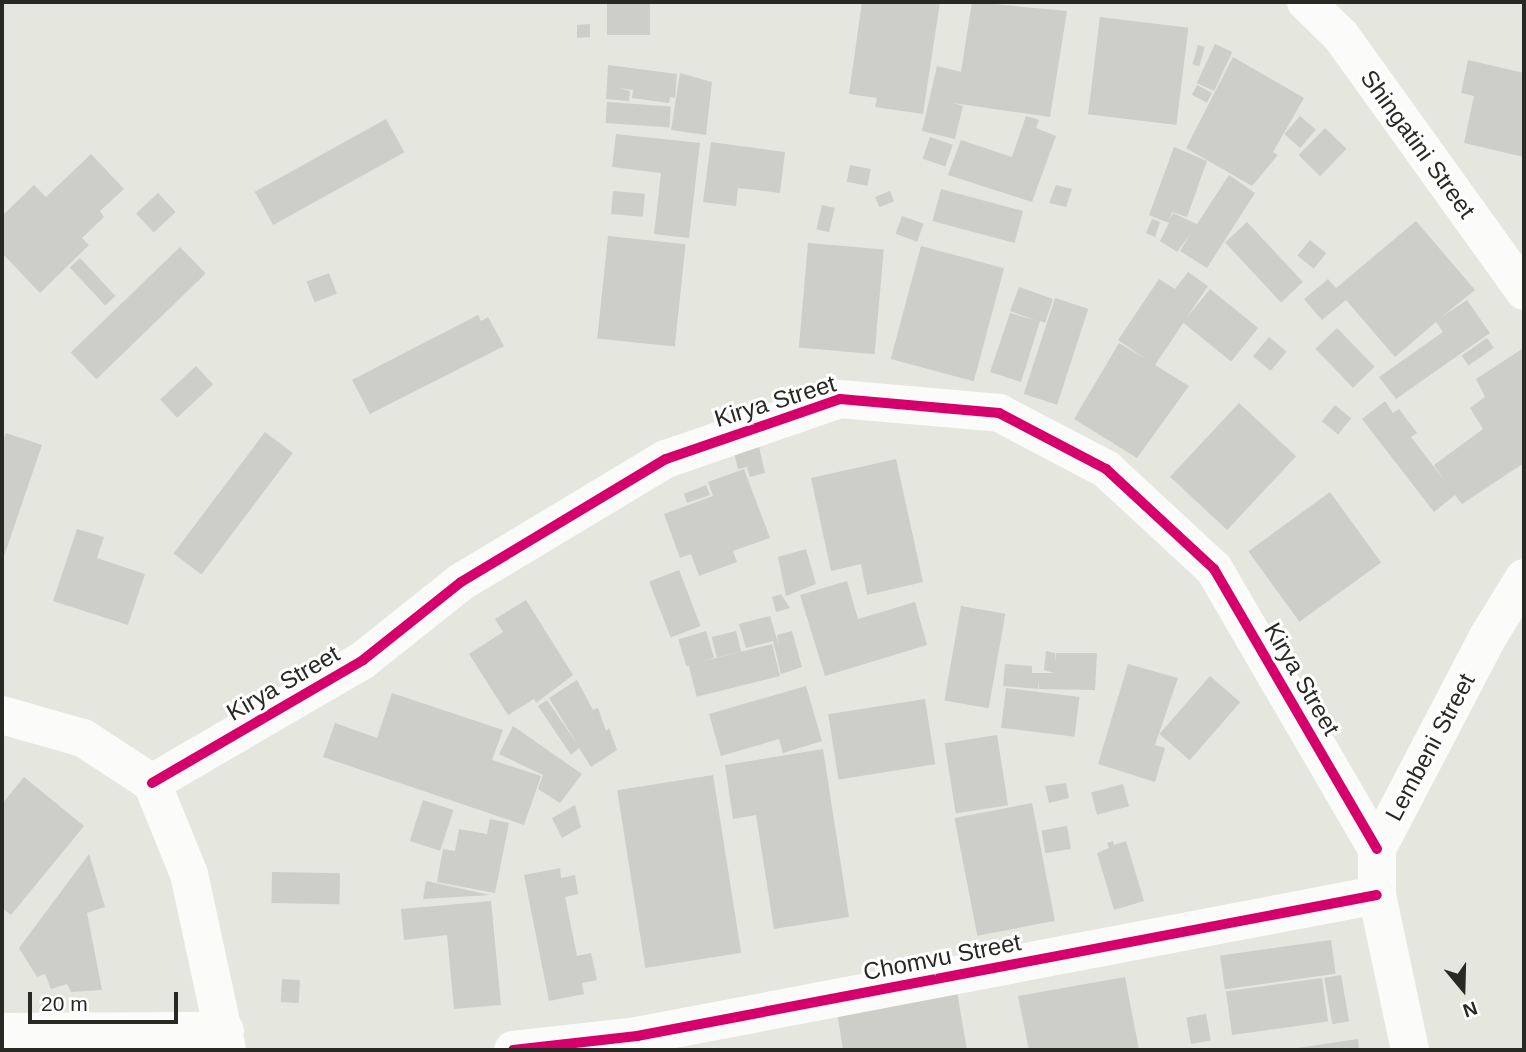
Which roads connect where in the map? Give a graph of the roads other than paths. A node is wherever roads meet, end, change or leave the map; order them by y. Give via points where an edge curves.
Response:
1 (1315, 4) edge
2 (1524, 291) edge
3 (1524, 578) edge
4 (2, 715) edge
5 (152, 783) junction
6 (1377, 849) junction
7 (1377, 895) junction
8 (2, 1032) edge
9 (226, 1040) edge
10 (638, 1043) edge
11 (513, 1050) edge
12 (1410, 1050) edge

1 - 2 street, Shingatini Street
3 - 6 street, Lembeni Street via 1489,635
4 - 5 street via 83,738
5 - 6 street, Kirya Street via 363,660 461,582 666,459 840,398 999,413 1107,469 1214,569
5 - 9 street via 189,874
6 - 7 street, Lembeni Street
7 - 10 street, Chomvu Street
7 - 12 street, Lembeni Street
8 - 9 street
10 - 11 street, Chomvu Street

